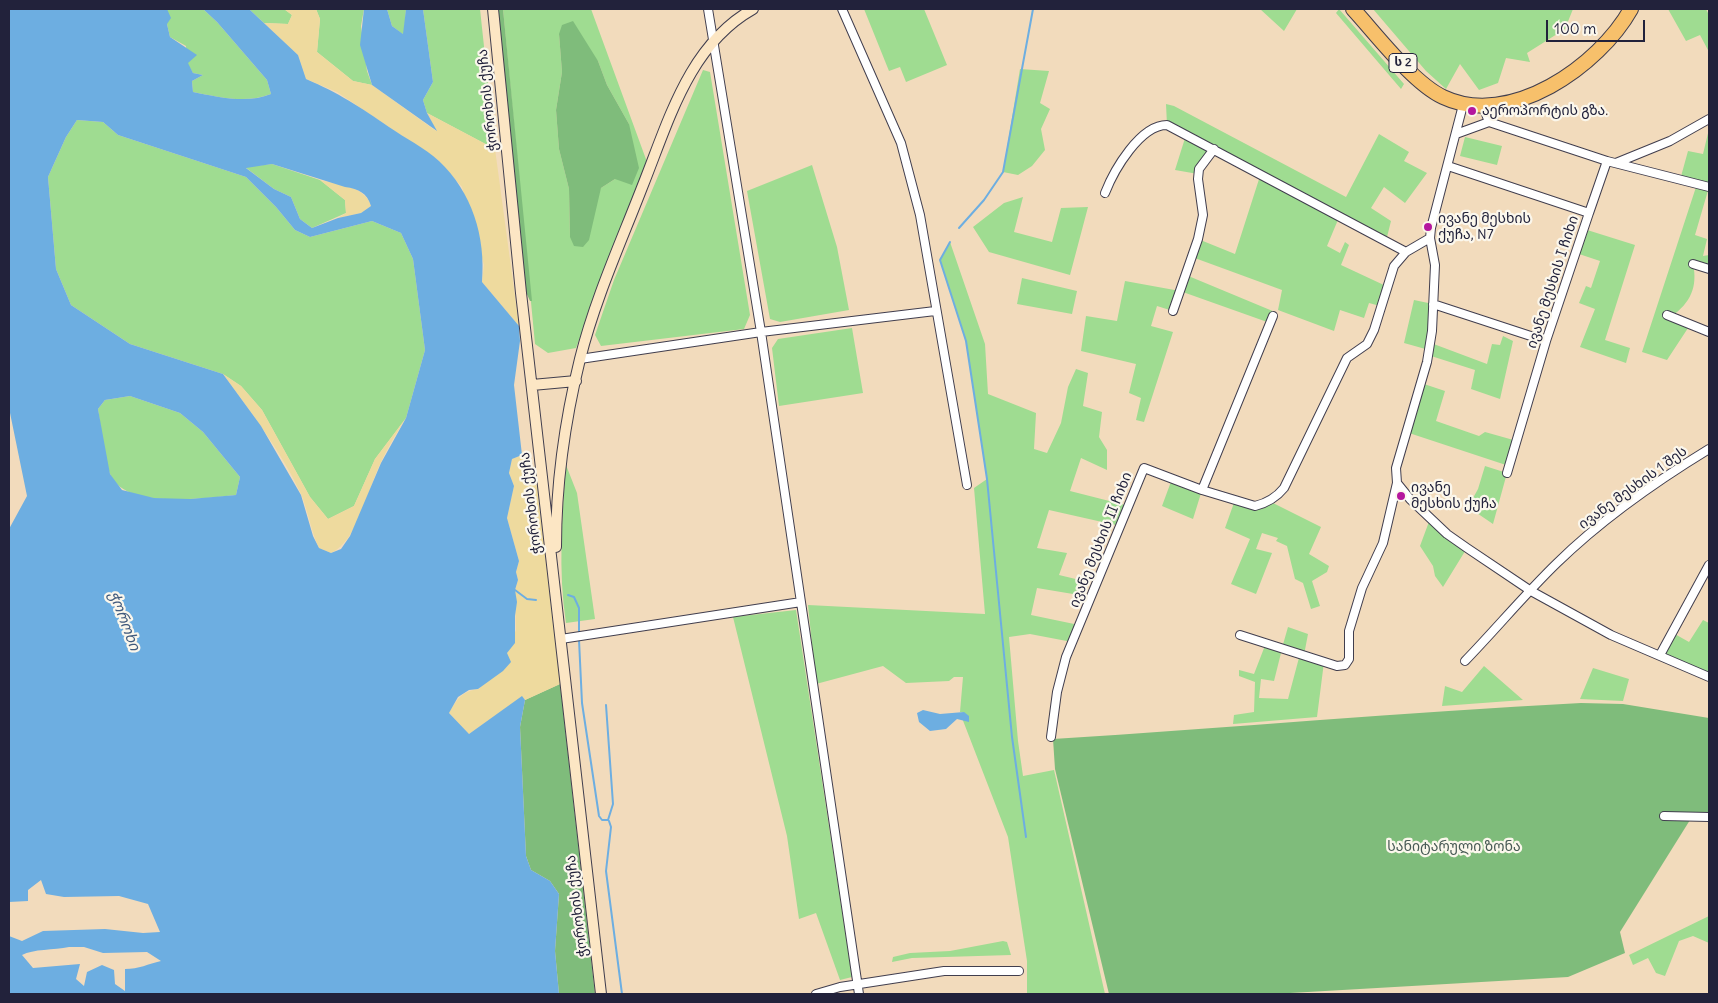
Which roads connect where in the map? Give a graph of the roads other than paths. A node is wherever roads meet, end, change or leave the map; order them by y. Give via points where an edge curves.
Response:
1 (493, 9) edge
2 (708, 9) edge
3 (753, 9) edge
4 (842, 9) edge
5 (1353, 9) edge
6 (1631, 9) edge
7 (713, 41) junction
8 (1463, 105) junction
9 (1483, 106) junction
10 (1709, 119) edge
11 (1489, 122) junction
12 (1456, 134) junction
13 (1214, 149) junction
14 (1607, 161) junction
15 (1616, 163) junction
16 (1448, 166) junction
17 (1709, 187) edge
18 (1106, 193) dead end
19 (1589, 213) junction
20 (1430, 238) junction
21 (1406, 252) junction
22 (1693, 264) dead end
23 (1709, 268) edge
24 (1433, 304) junction
25 (935, 311) junction
26 (1173, 311) dead end
27 (1667, 315) dead end
28 (1273, 316) dead end
29 (761, 332) junction
30 (1709, 332) edge
31 (1546, 340) junction
32 (580, 359) junction
33 (576, 381) junction
34 (532, 385) junction
35 (1709, 449) edge
36 (1507, 473) dead end
37 (1397, 483) junction
38 (967, 485) dead end
39 (1202, 490) junction
40 (1709, 565) edge
41 (1531, 591) junction
42 (556, 595) junction
43 (801, 602) junction
44 (1240, 635) dead end
45 (561, 639) junction
46 (1660, 656) junction
47 (1465, 661) dead end
48 (1709, 677) edge
49 (1051, 737) dead end
50 (1664, 816) dead end
51 (1709, 817) edge
52 (1019, 972) dead end
53 (857, 984) junction
54 (602, 994) edge
55 (816, 994) edge
56 (859, 994) edge

1 - 34 street, ჭოროხის ქუჩა
2 - 7 street
3 - 7 street
4 - 25 street via 901,143 920,215
5 - 8 highway, ს 2 via 1428,86
6 - 9 highway, ს 2 via 1619,30 1582,66 1541,90 1497,105
7 - 29 street
7 - 32 street via 685,83 671,114 604,283
8 - 9 highway, ს 2
8 - 12 street
9 - 11 street
10 - 15 street via 1670,141
11 - 12 street
11 - 14 street
12 - 16 street
13 - 18 street via 1167,125 1158,125 1122,160
13 - 21 street
13 - 26 street via 1199,169 1203,215
14 - 15 street
14 - 19 street
15 - 17 street
16 - 19 street, ივანე მესხის I ჩიხი
16 - 20 street
19 - 31 street, ივანე მესხის I ჩიხი
20 - 21 street, ივანე მესხის II ჩიხი
20 - 24 street via 1435,265
21 - 39 street, ივანე მესხის II ჩიხი via 1394,266 1367,344 1348,358 1284,488 1277,496 1255,506
22 - 23 street
24 - 31 street
24 - 37 street via 1427,362 1396,468
25 - 29 street
25 - 38 street
27 - 30 street
28 - 39 street
29 - 32 street
29 - 43 street
31 - 36 street, ივანე მესხის I ჩიხი
32 - 33 street
33 - 34 street
33 - 42 street via 561,463 556,525
34 - 42 street, ჭოროხის ქუჩა
35 - 41 street, ივანე მესხის 1 შეს via 1606,520
37 - 41 street via 1447,534
37 - 44 street via 1384,543 1362,588 1349,631 1347,662 1337,666
39 - 49 street, ივანე მესხის II ჩიხი via 1144,468 1066,657
40 - 46 street
41 - 46 street via 1612,635
41 - 47 street, ივანე მესხის 1 შეს
42 - 45 street, ჭოროხის ქუჩა
43 - 45 street
43 - 53 street
45 - 54 street, ჭოროხის ქუჩა
46 - 48 street
50 - 51 street
52 - 53 street via 944,971
53 - 55 street
53 - 56 street

